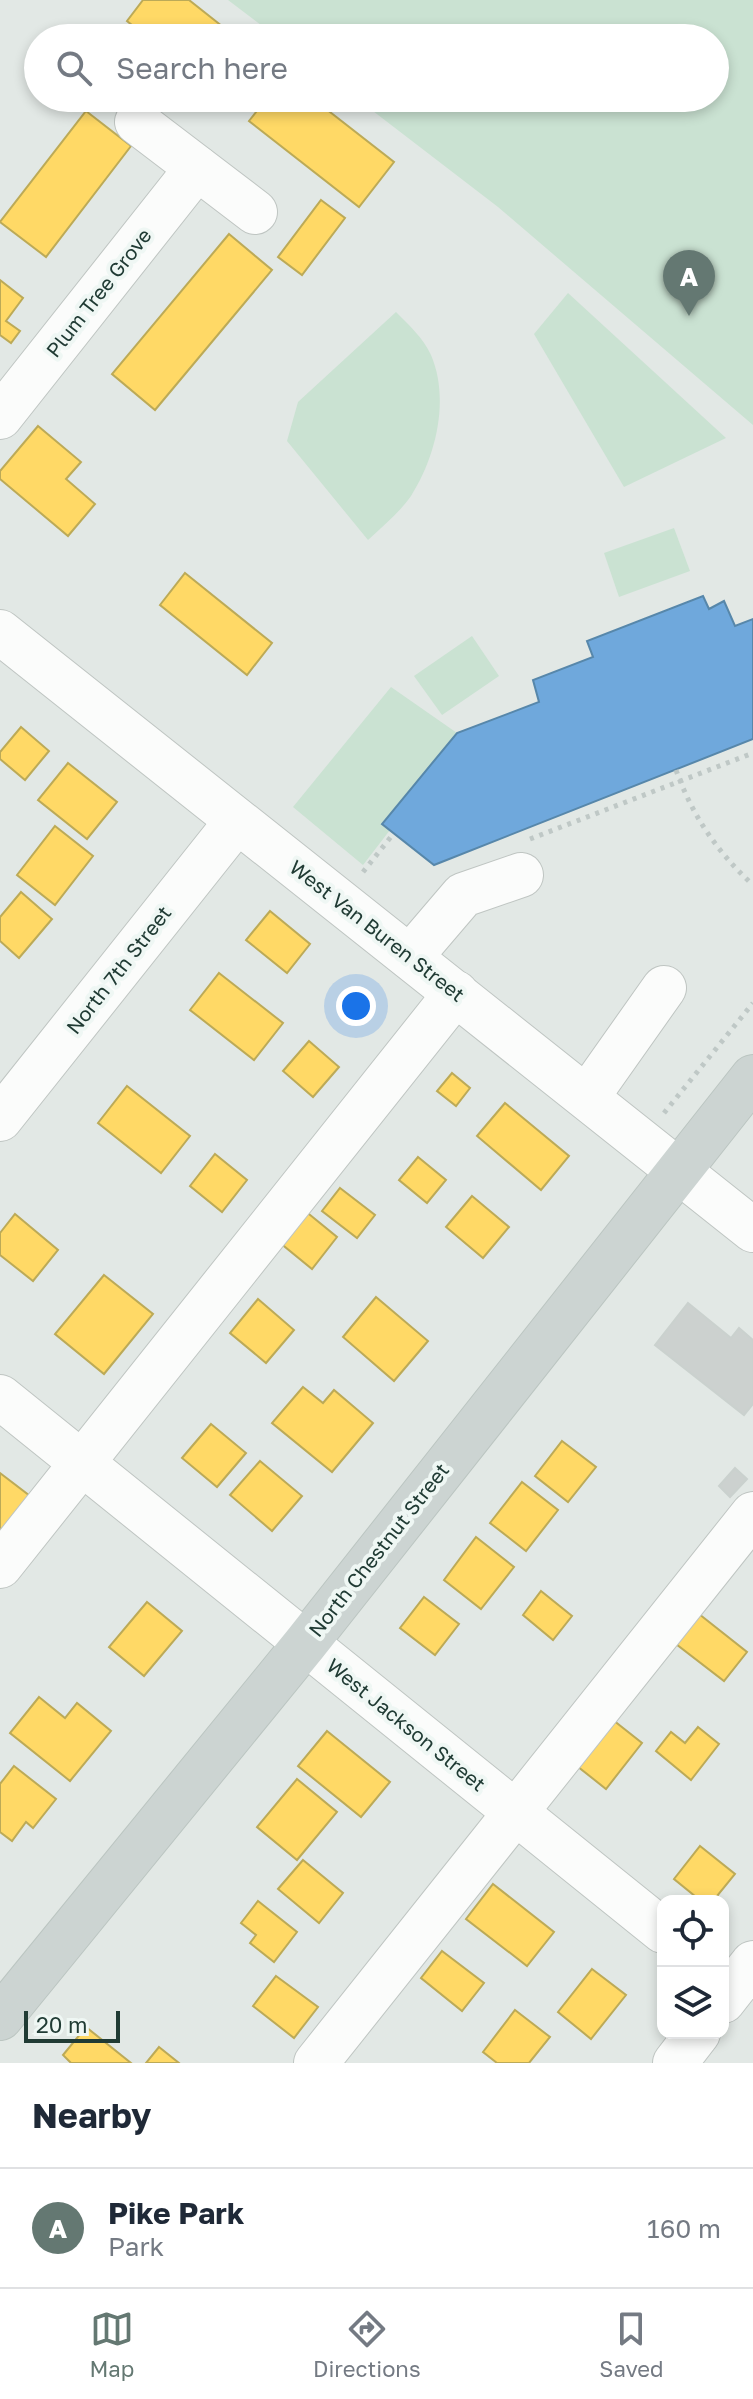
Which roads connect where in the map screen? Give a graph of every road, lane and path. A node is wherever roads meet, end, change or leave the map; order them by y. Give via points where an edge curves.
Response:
1 (137, 122) dead end
2 (197, 168) junction
3 (255, 212) dead end
4 (0, 417) edge
5 (6, 650) edge
6 (753, 753) edge
7 (676, 770) dead end
8 (680, 781) junction
9 (237, 821) junction
10 (394, 833) dead end
11 (521, 859) joint
12 (363, 872) dead end
13 (753, 885) edge
14 (410, 957) junction
15 (664, 988) dead end
16 (456, 993) junction
17 (753, 1003) edge
18 (753, 1077) edge
19 (587, 1097) junction
20 (665, 1114) dead end
21 (0, 1119) edge
22 (680, 1171) junction
23 (753, 1230) edge
24 (0, 1397) edge
25 (82, 1463) junction
26 (753, 1514) edge
27 (0, 1566) edge
28 (305, 1644) junction
29 (515, 1812) junction
30 (657, 1926) edge
31 (0, 2018) edge
32 (693, 2039) edge
33 (316, 2063) edge
34 (675, 2063) edge

1 - 2 street
2 - 3 street
2 - 4 street, Plum Tree Grove
5 - 9 street, West Van Buren Street
6 - 8 path
7 - 8 path
8 - 11 path
8 - 13 path via 697,820
9 - 14 street, West Van Buren Street
9 - 21 street, North 7th Street
10 - 12 path
11 - 14 street via 463,895
14 - 16 street, West Van Buren Street
15 - 19 street
16 - 19 street, West Van Buren Street
16 - 25 street
17 - 20 path
18 - 22 main road, North Chestnut Street
19 - 22 street, West Van Buren Street
22 - 23 street, West Van Buren Street
22 - 28 main road, North Chestnut Street
24 - 25 street, West Jackson Street
25 - 27 street
25 - 28 street, West Jackson Street
26 - 29 street
28 - 29 street, West Jackson Street
28 - 31 main road, North Chestnut Street
29 - 30 street, West Jackson Street
29 - 33 street
32 - 34 street

